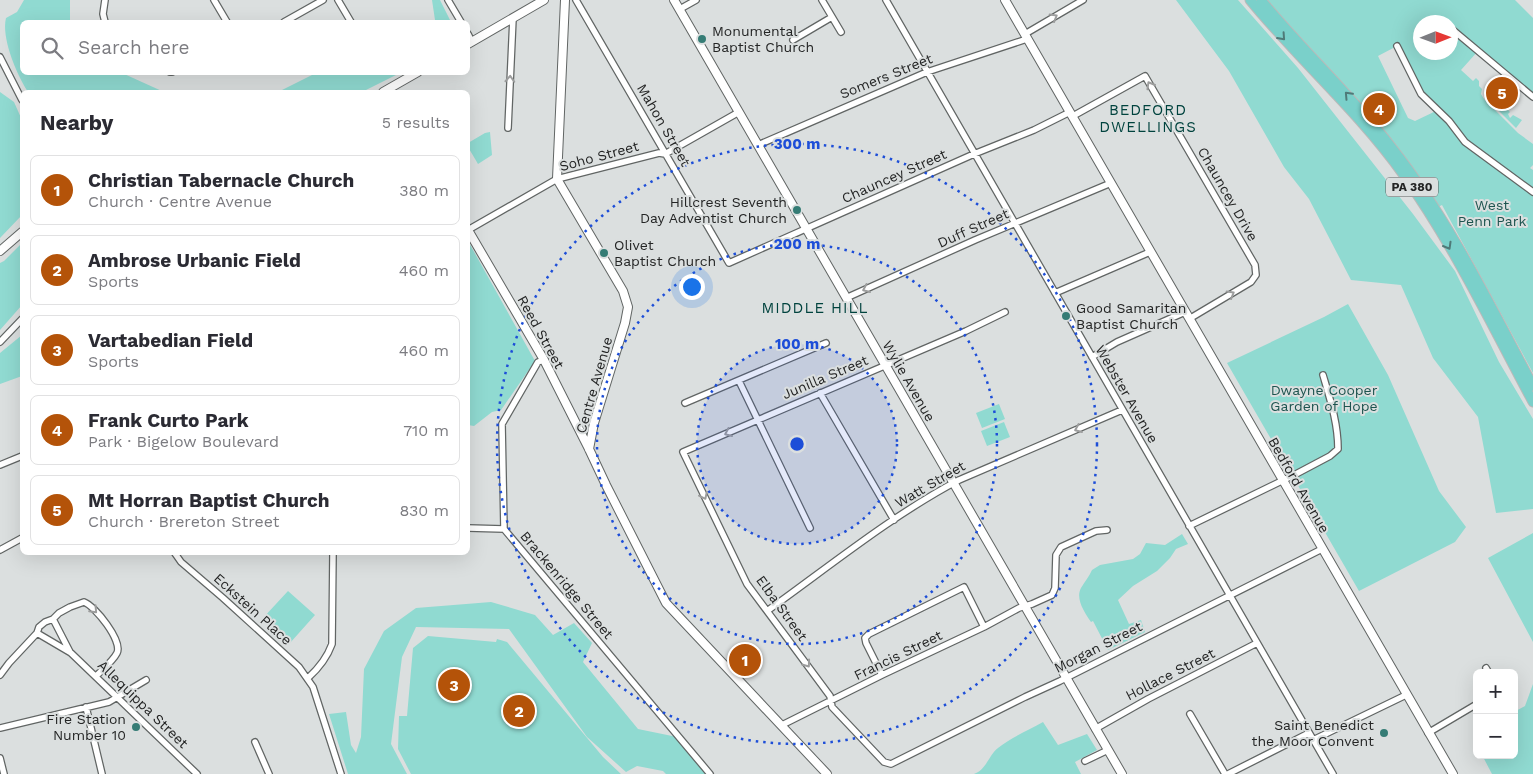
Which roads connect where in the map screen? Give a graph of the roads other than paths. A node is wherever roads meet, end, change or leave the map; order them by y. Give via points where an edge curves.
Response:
1 (105, 0) edge
2 (214, 0) edge
3 (323, 0) edge
4 (338, 0) edge
5 (448, 0) edge
6 (544, 0) edge
7 (566, 0) edge
8 (576, 0) edge
9 (674, 0) edge
10 (696, 0) edge
11 (822, 0) edge
12 (886, 0) edge
13 (1005, 0) edge
14 (1083, 0) edge
15 (1250, 0) edge
16 (1261, 0) edge
17 (680, 10) junction
18 (832, 17) junction
19 (513, 18) junction
20 (104, 20) edge
21 (226, 20) edge
22 (288, 20) edge
23 (349, 20) edge
24 (460, 20) edge
25 (841, 32) dead end
26 (1458, 34) edge
27 (1026, 37) junction
28 (793, 40) dead end
29 (470, 43) edge
30 (1397, 46) dead end
31 (0, 57) edge
32 (927, 72) junction
33 (413, 75) edge
34 (389, 90) edge
35 (20, 96) edge
36 (1533, 97) edge
37 (738, 112) junction
38 (1071, 114) junction
39 (508, 128) dead end
40 (758, 145) junction
41 (665, 154) junction
42 (974, 154) junction
43 (558, 179) junction
44 (1111, 183) junction
45 (1533, 192) edge
46 (1014, 223) junction
47 (806, 228) junction
48 (470, 229) edge
49 (470, 233) edge
50 (20, 234) edge
51 (0, 251) edge
52 (1150, 252) junction
53 (729, 263) joint
54 (1055, 293) junction
55 (846, 298) junction
56 (1005, 312) dead end
57 (1187, 315) junction
58 (20, 321) edge
59 (0, 342) edge
60 (826, 343) dead end
61 (1092, 357) junction
62 (544, 360) junction
63 (885, 365) junction
64 (1323, 375) dead end
65 (739, 381) junction
66 (1533, 386) edge
67 (820, 393) junction
68 (1533, 402) edge
69 (685, 404) dead end
70 (1122, 410) junction
71 (758, 420) junction
72 (589, 449) junction
73 (683, 452) joint
74 (20, 457) edge
75 (0, 465) edge
76 (1282, 480) junction
77 (953, 483) junction
78 (894, 520) junction
79 (1189, 526) junction
80 (470, 528) edge
81 (810, 528) dead end
82 (504, 529) junction
83 (1107, 530) dead end
84 (20, 539) edge
85 (1, 547) edge
86 (1322, 549) junction
87 (176, 555) edge
88 (333, 555) edge
89 (1230, 595) junction
90 (1025, 607) junction
91 (767, 611) junction
92 (52, 619) junction
93 (984, 628) junction
94 (37, 633) junction
95 (1257, 643) junction
96 (71, 652) junction
97 (882, 675) junction
98 (0, 676) edge
99 (96, 676) junction
100 (308, 678) junction
101 (1066, 678) junction
102 (146, 680) dead end
103 (1406, 695) junction
104 (116, 696) junction
105 (831, 701) junction
106 (1473, 706) edge
107 (86, 707) junction
108 (1190, 714) dead end
109 (782, 725) junction
110 (0, 728) edge
111 (1095, 729) junction
112 (1309, 733) junction
113 (1428, 733) junction
114 (1313, 740) junction
115 (255, 742) dead end
116 (1108, 750) junction
117 (0, 758) edge
118 (1085, 761) dead end
119 (884, 762) joint
120 (4, 774) edge
121 (102, 774) edge
122 (197, 774) edge
123 (269, 774) edge
124 (342, 774) edge
125 (710, 774) edge
126 (827, 774) edge
127 (1122, 774) edge
128 (1229, 774) edge
129 (1333, 774) edge
130 (1452, 774) edge

1 - 20 street
2 - 21 street
3 - 22 street
4 - 23 street
5 - 24 street
6 - 19 street
7 - 43 street
8 - 41 street, Mahon Street
9 - 17 street, Wylie Avenue
10 - 17 street
11 - 18 street
12 - 32 street, Webster Avenue
13 - 27 street, Bedford Avenue
27 -> 14 street, Somers Street
15 -> 68 main road, PA 380 via 1355,116 1419,198 1458,262
66 -> 16 main road, PA 380 via 1461,252 1419,184 1372,122
17 - 37 street, Wylie Avenue
18 - 25 street
18 - 28 street
19 - 29 street
39 -> 19 street
26 - 36 street
27 - 32 street, Somers Street
27 - 38 street, Bedford Avenue
30 - 45 street via 1421,94 1449,120 1465,142
31 - 35 street
32 - 40 street, Somers Street
32 - 42 street, Webster Avenue
33 - 34 street
37 - 40 street, Wylie Avenue
37 - 41 street, Soho Street
38 - 42 street, Chauncey Street
38 - 44 street, Bedford Avenue
57 -> 38 street, Chauncey Drive via 1252,282 1256,275 1255,265 1145,76
40 - 47 street, Wylie Avenue
41 - 43 street, Soho Street
41 - 53 street, Mahon Street
42 - 46 street, Webster Avenue
42 - 47 street, Chauncey Street
43 - 48 street, Soho Street
43 - 72 street, Centre Avenue via 623,291 628,307
44 - 46 street, Duff Street
44 - 52 street, Bedford Avenue
46 - 54 street, Webster Avenue
46 -> 55 street, Duff Street
47 - 53 street, Chauncey Street
47 - 55 street, Wylie Avenue
49 - 62 street, Reed Street
50 - 51 street
52 - 54 street
52 - 57 street, Bedford Avenue
54 - 61 street, Webster Avenue
55 - 63 street, Wylie Avenue
56 - 63 street, Junilla Street
57 - 61 street via 1117,342
57 - 76 street, Bedford Avenue
58 - 59 street
60 - 65 street
61 - 70 street, Webster Avenue
62 - 72 street, Reed Street
62 - 82 street, Brackenridge Street via 538,362 502,424
63 - 67 street, Junilla Street
63 - 77 street, Wylie Avenue
64 - 76 street via 1335,414 1338,449
65 - 69 street
65 - 71 street
67 - 71 street, Junilla Street
67 - 78 street
70 -> 77 street, Watt Street
70 - 79 street, Webster Avenue
71 -> 73 street, Junilla Street
71 - 81 street
72 - 109 street, Centre Avenue via 666,603
73 -> 91 street, Elba Street via 747,584
74 - 75 street
76 - 79 street
76 - 86 street, Bedford Avenue
77 - 78 street, Watt Street
77 - 90 street, Wylie Avenue
78 - 91 street, Watt Street
79 - 89 street, Webster Avenue
80 - 82 street
82 - 125 street, Brackenridge Street
83 - 90 street, Francis Street via 1096,531 1061,547 1056,556 1052,594
84 - 85 street
86 - 89 street, Morgan Street
86 - 103 street, Bedford Avenue
87 - 100 street, Eckstein Place
88 - 100 street via 332,644 324,661
89 - 95 street, Webster Avenue
89 - 101 street, Morgan Street
90 - 93 street, Francis Street
90 - 101 street, Wylie Avenue
91 -> 105 street, Elba Street
92 - 94 street via 39,627
92 - 96 street, Allequippa Street
92 -> 99 street via 84,602 110,628 118,651
93 - 97 street, Francis Street
93 - 97 street via 964,587 865,638
94 - 96 street, Allequippa Street
94 - 98 street
95 - 111 street, Hollace Street via 1148,698
95 - 112 street, Webster Avenue
96 - 99 street, Allequippa Street
97 - 105 street, Francis Street
99 - 104 street, Allequippa Street
100 - 124 street, Eckstein Place
101 - 111 street, Wylie Avenue
101 - 119 street, Morgan Street via 891,764
102 - 104 street
103 - 113 street, Bedford Avenue
103 - 114 street
104 - 107 street via 109,702
104 - 122 street, Allequippa Street
105 - 109 street, Francis Street
105 - 119 street, Elba Street via 832,706
106 - 113 street
107 - 110 street
107 - 121 street
108 - 128 street
109 - 126 street, Centre Avenue
111 - 116 street, Wylie Avenue
112 - 114 street, Webster Avenue
112 - 128 street
113 - 130 street, Bedford Avenue
114 - 129 street, Webster Avenue
115 - 123 street
116 - 118 street
116 - 127 street, Wylie Avenue
117 - 120 street

